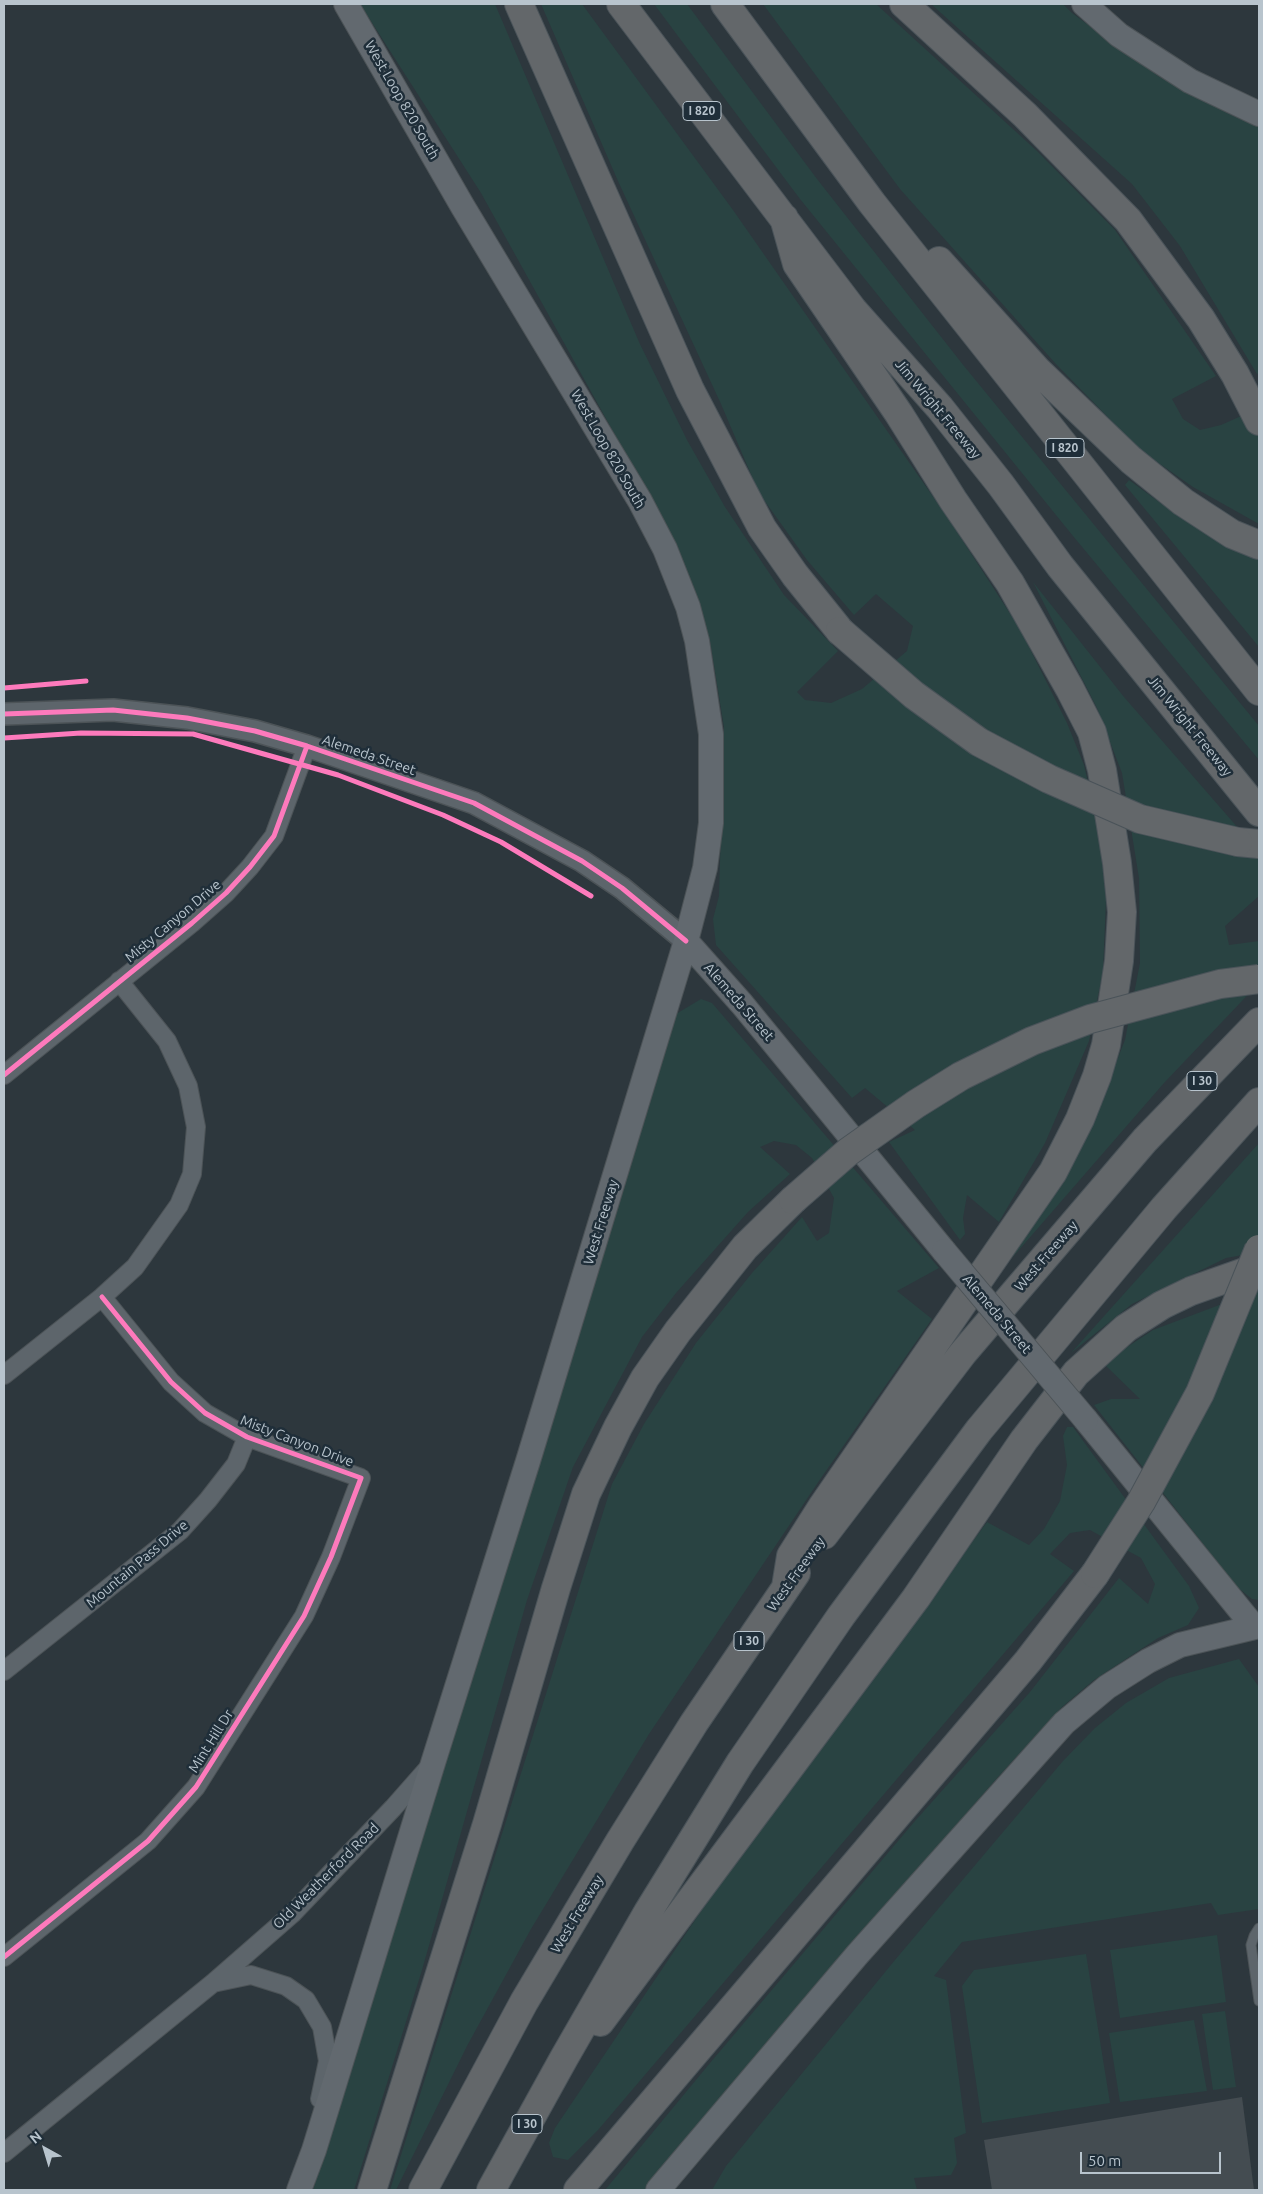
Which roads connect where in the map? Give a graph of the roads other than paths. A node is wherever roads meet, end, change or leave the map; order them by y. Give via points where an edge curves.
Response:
1 (346, 4) edge
2 (519, 4) edge
3 (621, 4) edge
4 (724, 4) edge
5 (904, 4) edge
6 (1084, 4) edge
7 (1259, 114) edge
8 (872, 203) junction
9 (784, 218) junction
10 (1259, 421) edge
11 (1259, 545) edge
12 (1259, 691) edge
13 (4, 714) edge
14 (307, 746) junction
15 (1259, 812) edge
16 (1259, 844) edge
17 (686, 941) junction
18 (1259, 979) edge
19 (118, 981) junction
20 (1259, 1022) edge
21 (4, 1075) edge
22 (1259, 1102) edge
23 (1259, 1249) edge
24 (1259, 1267) edge
25 (102, 1298) junction
26 (4, 1375) edge
27 (247, 1437) junction
28 (361, 1478) joint
29 (786, 1587) junction
30 (1258, 1629) edge
31 (4, 1671) edge
32 (433, 1762) junction
33 (1259, 1928) edge
34 (4, 1958) edge
35 (213, 1983) junction
36 (1259, 2002) edge
37 (564, 2058) junction
38 (314, 2150) junction
39 (4, 2153) edge
40 (300, 2190) edge
41 (372, 2190) edge
42 (423, 2190) edge
43 (491, 2190) edge
44 (578, 2190) edge
45 (658, 2190) edge

1 - 17 main road, West Loop 820 South via 463,207 640,501 665,549 688,607 697,641 711,734 711,824 705,868
2 - 16 highway, bridge via 690,390 762,528 840,631 914,695 979,742 1049,779 1140,819
3 - 9 highway, Jim Wright Freeway / I 820
4 - 8 highway, I 820
5 - 10 highway via 1025,115 1128,220 1196,311 1235,374
6 - 7 main road via 1119,35 1190,81
8 - 11 highway via 916,236 1037,370 1131,460 1183,502 1232,534
8 - 12 highway, I 820
9 - 15 highway, Jim Wright Freeway / I 820 via 853,310 946,416 1060,566
9 - 29 highway via 796,264 1010,583 1092,732 1102,770 1122,912 1119,961 1106,1045 1080,1120 1053,1172 791,1556
13 - 14 street, Alemeda Street via 113,710 187,718 256,731
14 - 17 street, Alemeda Street via 474,803 582,861 622,888
14 - 19 street, Misty Canyon Drive via 274,836 250,867 192,923
17 - 30 main road, Alemeda Street, bridge via 742,1004
17 - 32 main road, West Freeway
18 - 41 highway, bridge via 1220,984 1090,1019 1032,1041 961,1076 848,1152 793,1200 745,1247 678,1331 645,1378 586,1494
19 - 21 street, Misty Canyon Drive
19 - 25 street via 167,1041 188,1086 196,1127 192,1174 179,1205 135,1267
20 - 29 highway, West Freeway / I 30 via 1146,1140 963,1353
22 - 37 highway, I 30 via 1164,1208 979,1430 841,1616 740,1763 648,1912
23 - 44 highway, bridge via 1200,1393 1141,1502 1095,1574 1028,1661
24 - 37 highway via 1162,1305 1126,1328 1076,1373 1024,1440 916,1598 613,2006
25 - 26 street
25 - 27 street, Misty Canyon Drive via 171,1382 205,1413
27 - 28 street, Misty Canyon Drive
27 - 31 street, Mountain Pass Drive via 236,1464 180,1531
28 - 34 street, Mint Hill Dr via 304,1616 196,1787 148,1841
29 - 42 highway, West Freeway / I 30 via 694,1722 529,1993
30 - 45 main road via 1180,1645 1107,1688 1064,1723 857,1955
32 - 35 street, Old Weatherford Road via 292,1914
32 - 38 main road, West Freeway
33 - 36 lane via 1251,1945
35 - 38 street, Old Weatherford Road via 252,1975 286,1986 306,2000 322,2027 328,2062 314,2124
35 - 39 street, Old Weatherford Road
37 - 43 highway, I 30
38 - 40 main road, West Freeway

